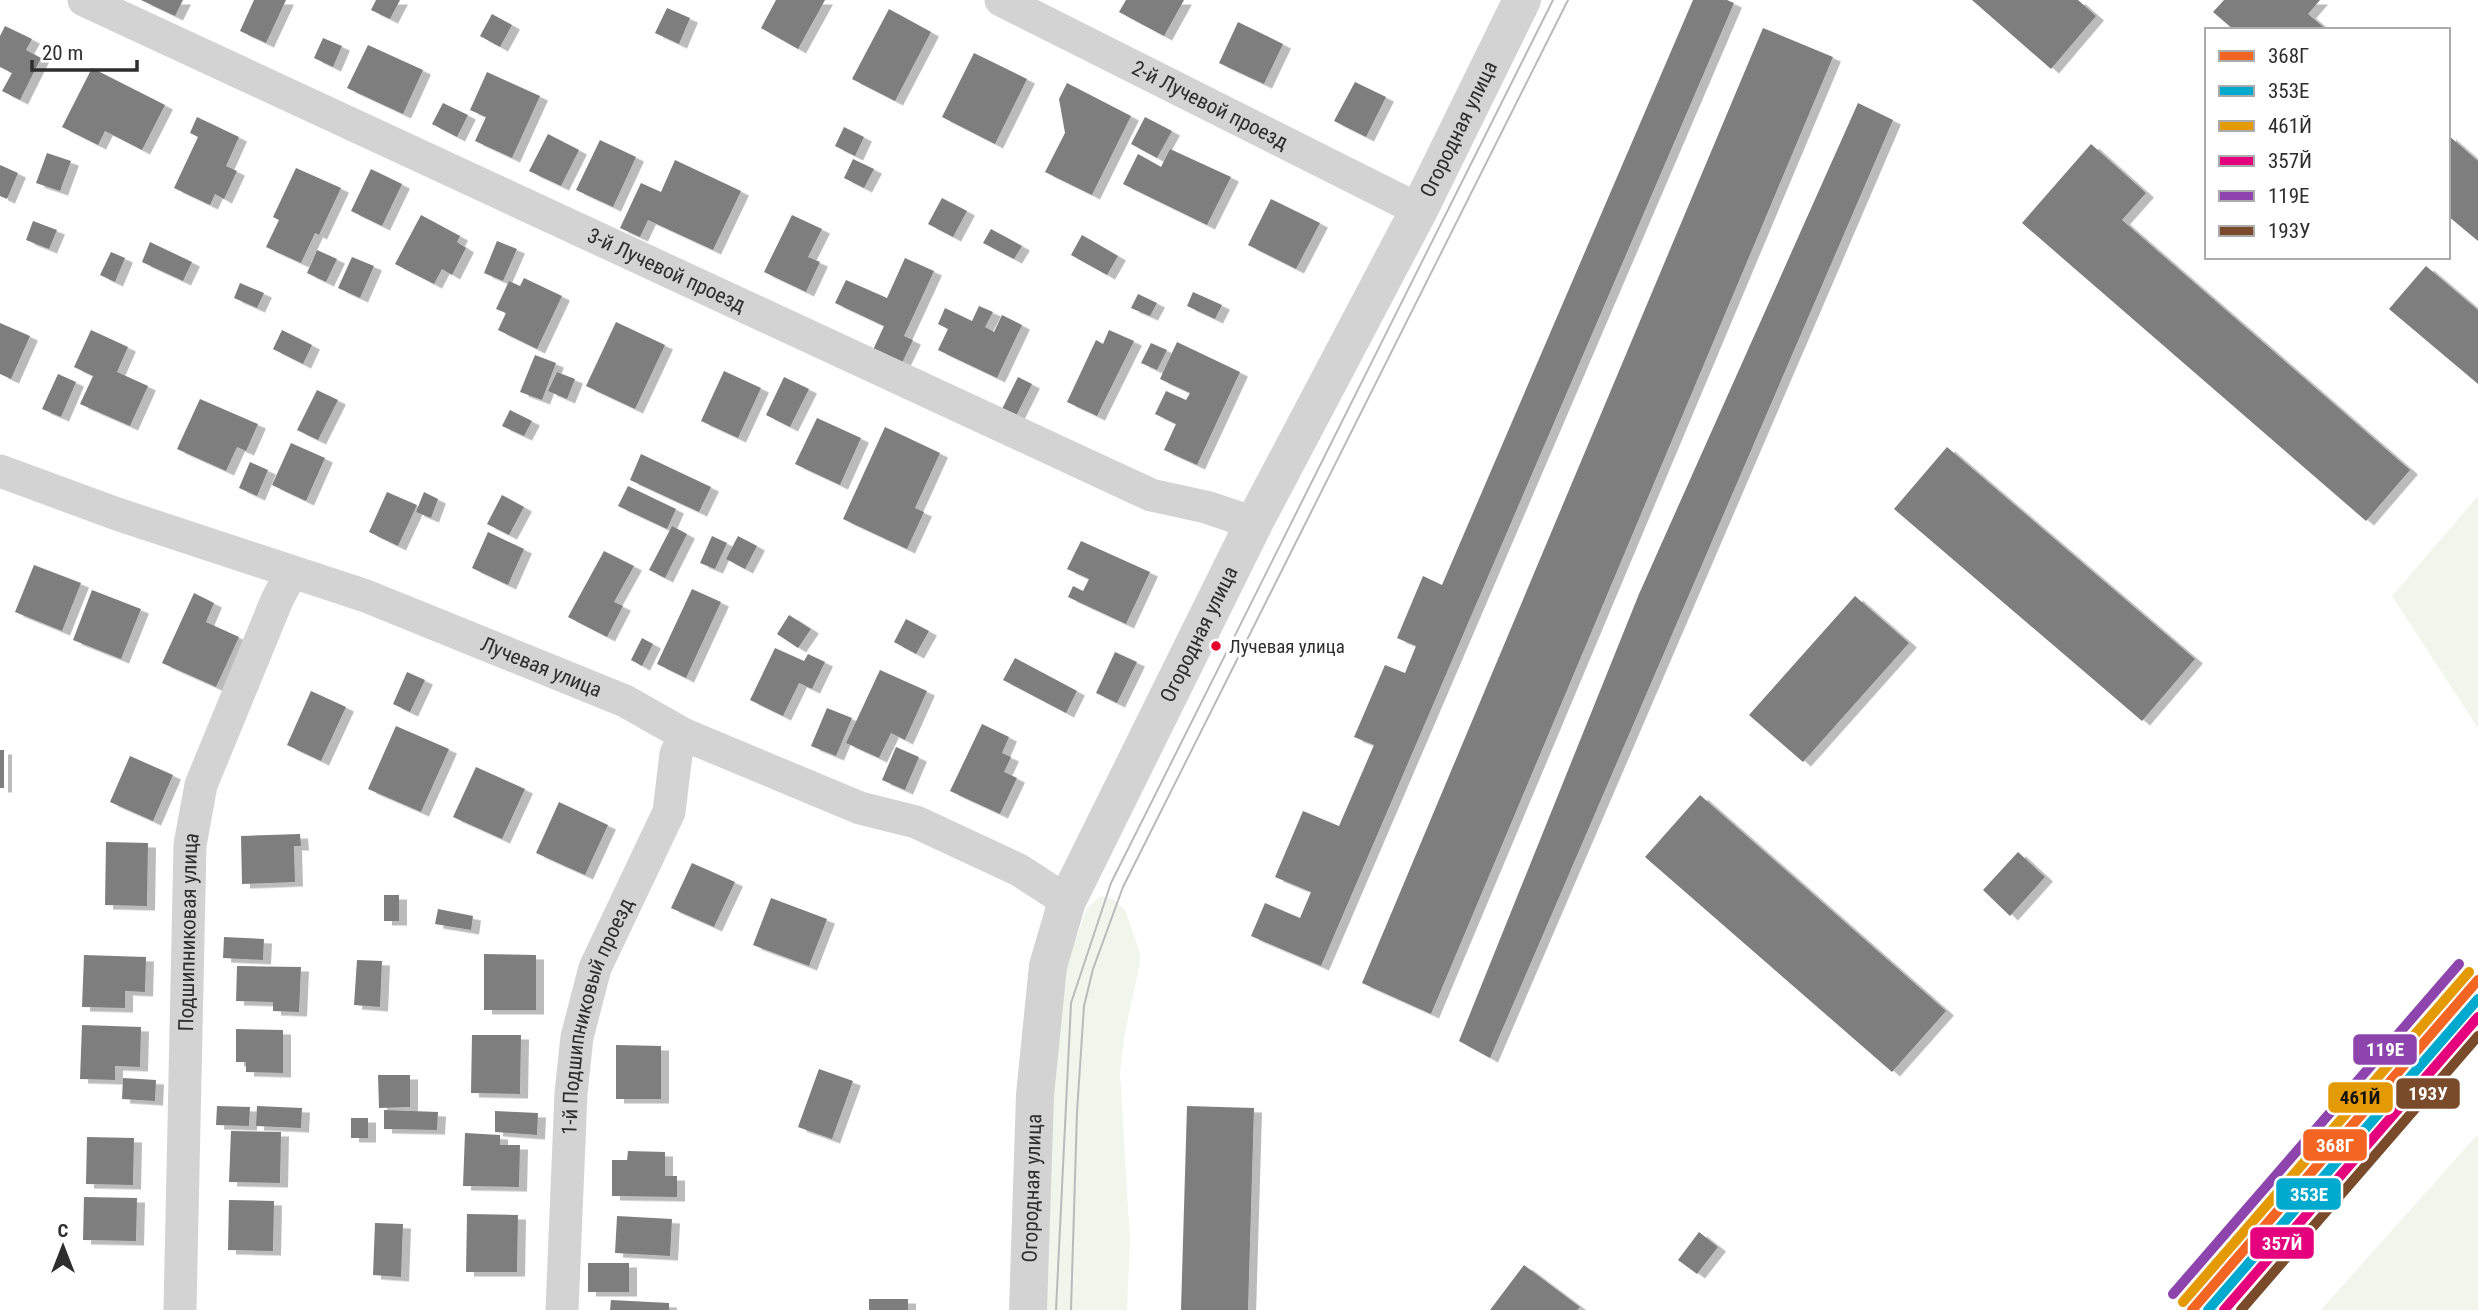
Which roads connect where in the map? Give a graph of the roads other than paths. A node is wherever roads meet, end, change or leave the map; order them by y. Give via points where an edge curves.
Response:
1 (84, 0) edge
2 (1001, 0) edge
3 (1522, 0) edge
4 (1419, 210) junction
5 (0, 471) edge
6 (1254, 523) junction
7 (291, 573) junction
8 (685, 735) junction
9 (1067, 901) junction
10 (180, 1310) edge
11 (562, 1310) edge
12 (1028, 1310) edge

1 - 6 street, 3-й Лучевой проезд via 1151,495 1206,506
2 - 4 street, 2-й Лучевой проезд
3 - 4 street, Огородная улица
4 - 6 street, Огородная улица
5 - 7 street, Лучевая улица
6 - 9 street, Огородная улица
7 - 8 street, Лучевая улица via 366,596 625,701
7 - 10 street, Подшипниковая улица via 201,785 190,845
8 - 9 street, Лучевая улица via 860,808 916,822 1019,870
8 - 11 street, 1-й Подшипниковый проезд via 676,754 669,812 596,968 578,1037 571,1093
9 - 12 street, Огородная улица via 1048,965 1035,1095

